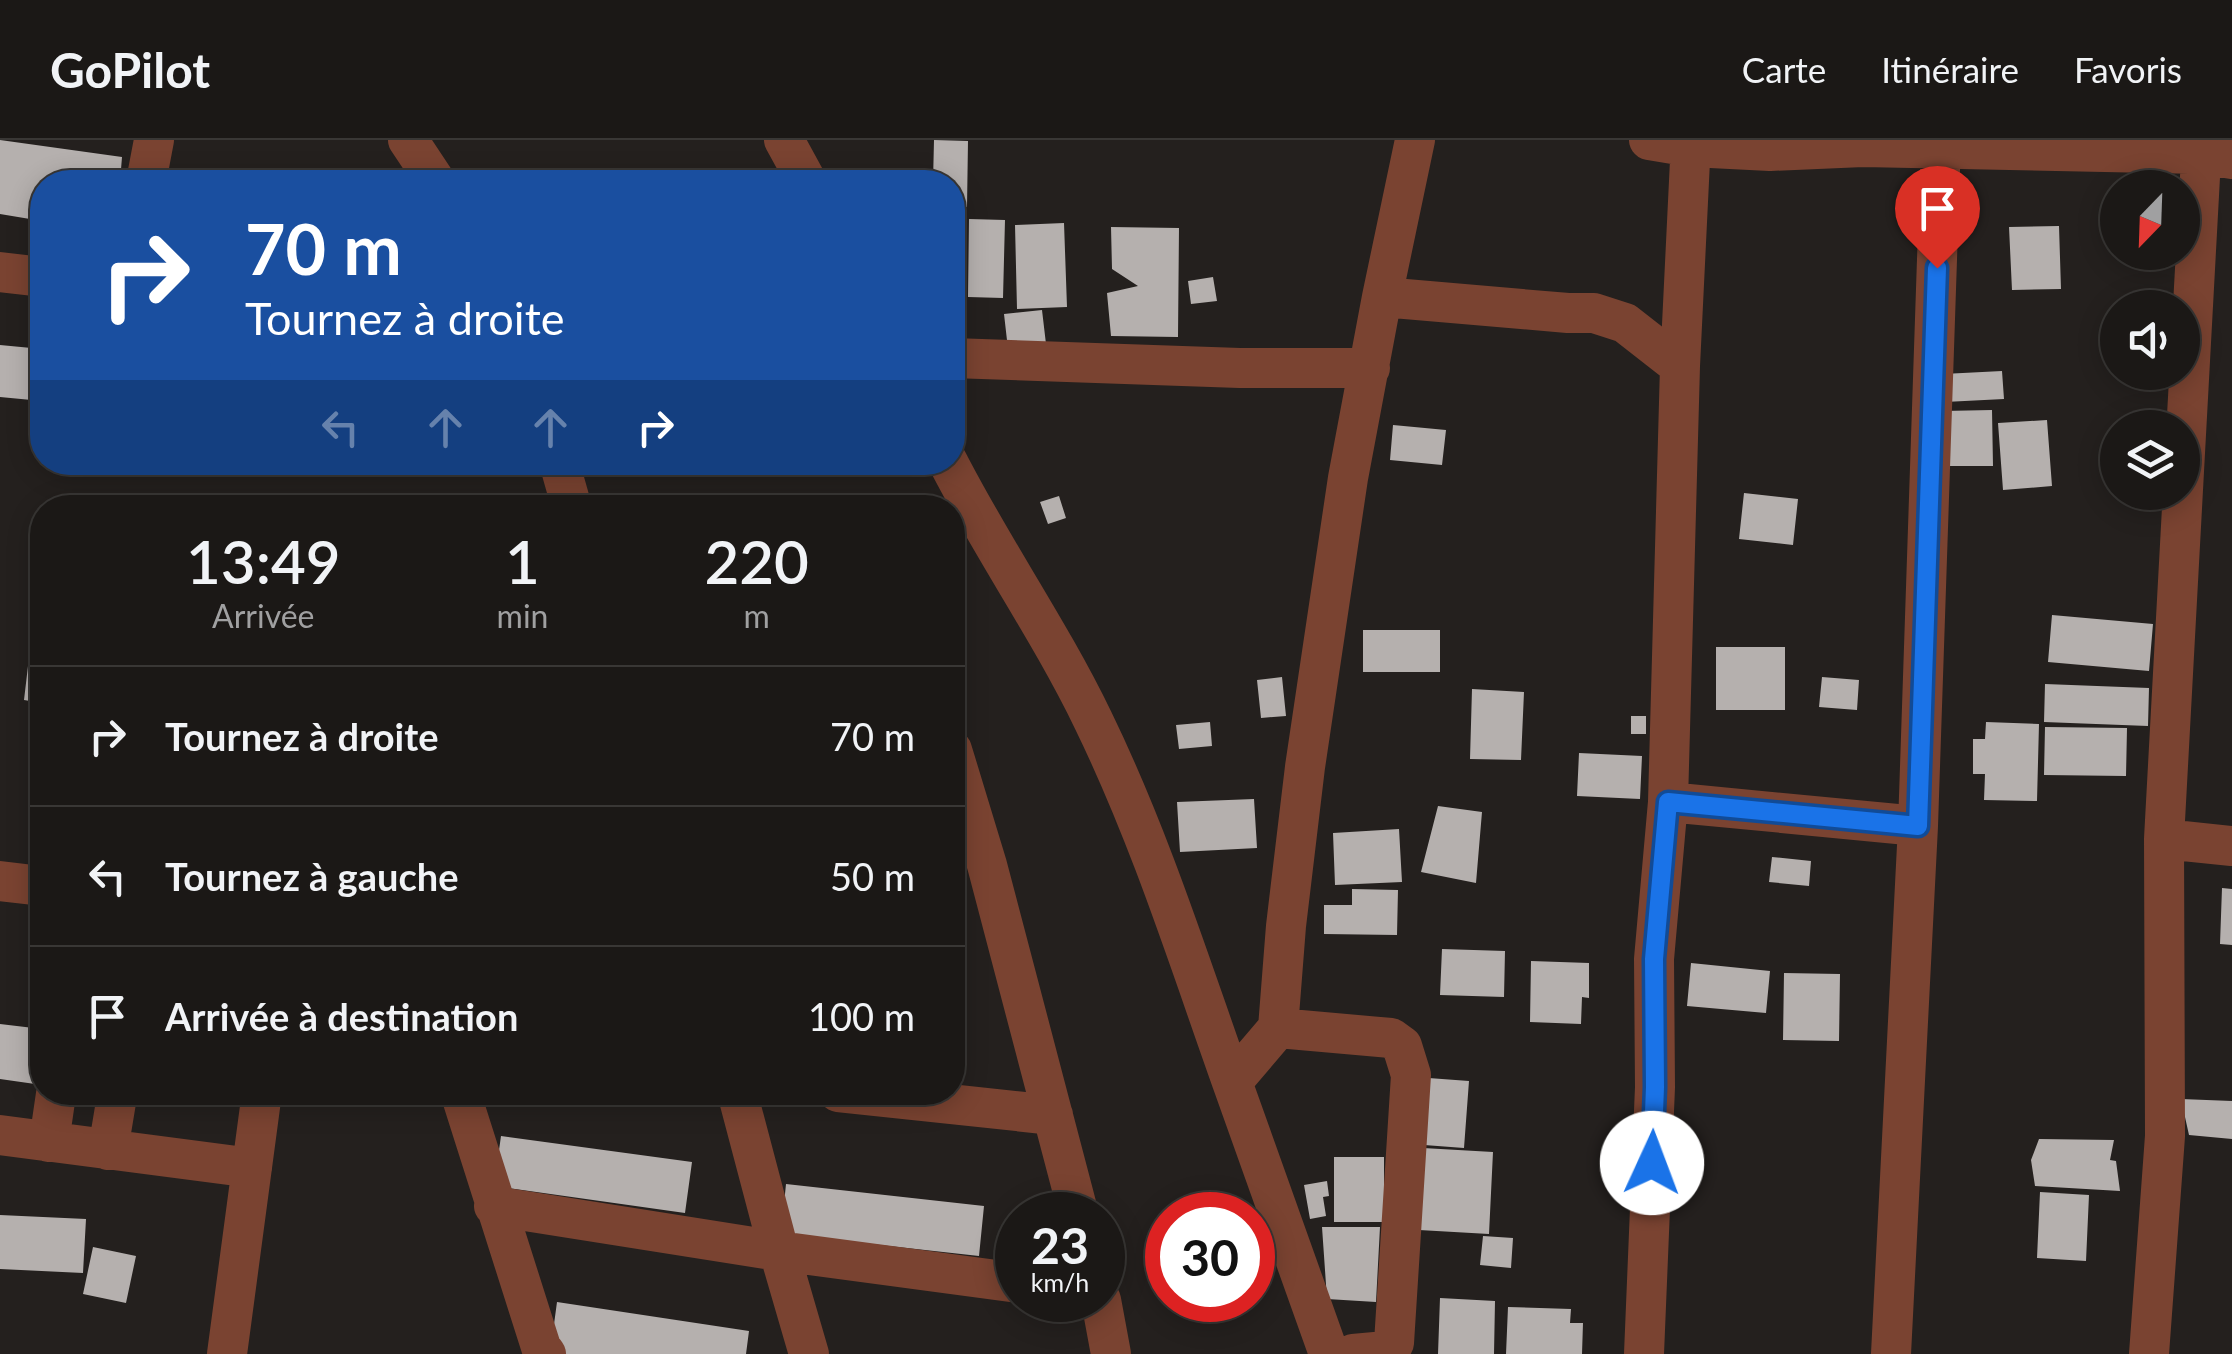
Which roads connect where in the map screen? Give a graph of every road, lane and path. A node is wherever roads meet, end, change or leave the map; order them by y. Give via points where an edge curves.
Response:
1 (154, 140) edge
2 (408, 140) edge
3 (784, 140) edge
4 (1415, 140) edge
5 (1649, 140) edge
6 (1691, 144) edge
7 (1941, 144) edge
8 (2212, 151) edge
9 (148, 170) edge
10 (428, 170) edge
11 (800, 170) edge
12 (0, 272) edge
13 (30, 276) edge
14 (1382, 296) junction
15 (965, 358) edge
16 (1680, 366) junction
17 (1370, 368) junction
18 (956, 475) edge
19 (1668, 802) junction
20 (1918, 826) junction
21 (965, 832) edge
22 (2164, 839) junction
23 (2232, 846) edge
24 (970, 863) edge
25 (0, 881) edge
26 (30, 885) edge
27 (1278, 1028) junction
28 (1232, 1082) junction
29 (54, 1105) edge
30 (116, 1105) edge
31 (260, 1105) edge
32 (464, 1105) edge
33 (740, 1105) edge
34 (960, 1105) edge
35 (1053, 1115) junction
36 (0, 1135) edge
37 (48, 1142) junction
38 (108, 1150) junction
39 (252, 1168) junction
40 (1074, 1192) edge
41 (494, 1206) junction
42 (779, 1251) junction
43 (995, 1280) edge
44 (1105, 1322) edge
45 (227, 1354) edge
46 (546, 1354) edge
47 (809, 1354) edge
48 (1111, 1354) edge
49 (1329, 1354) edge
50 (1353, 1354) edge
51 (1644, 1354) edge
52 (1891, 1354) edge
53 (2149, 1354) edge

1 - 9 street
2 - 10 street
3 - 11 street
4 - 14 street
5 - 6 street
6 - 7 street via 1770,150
6 - 16 street
7 - 8 street
7 - 20 street
8 - 22 street
12 - 13 street
14 - 16 street via 1594,313 1625,323
14 - 17 street
15 - 17 street
16 - 19 street
17 - 27 street via 1305,767
18 - 28 street via 1094,722 1172,911
19 - 20 street
19 - 51 street via 1654,959
20 - 52 street
21 - 24 street
22 - 23 street
22 - 53 street via 2165,1136
24 - 35 street
25 - 26 street
27 - 28 street
27 - 50 street via 1391,1038 1402,1046 1411,1075 1394,1343 1386,1351
28 - 49 street
29 - 37 street
30 - 38 street
31 - 39 street
32 - 41 street
33 - 42 street
34 - 35 street
35 - 40 street
36 - 37 street
37 - 38 street
38 - 39 street
39 - 45 street
41 - 42 street
41 - 46 street
42 - 43 street
42 - 47 street
44 - 48 street

